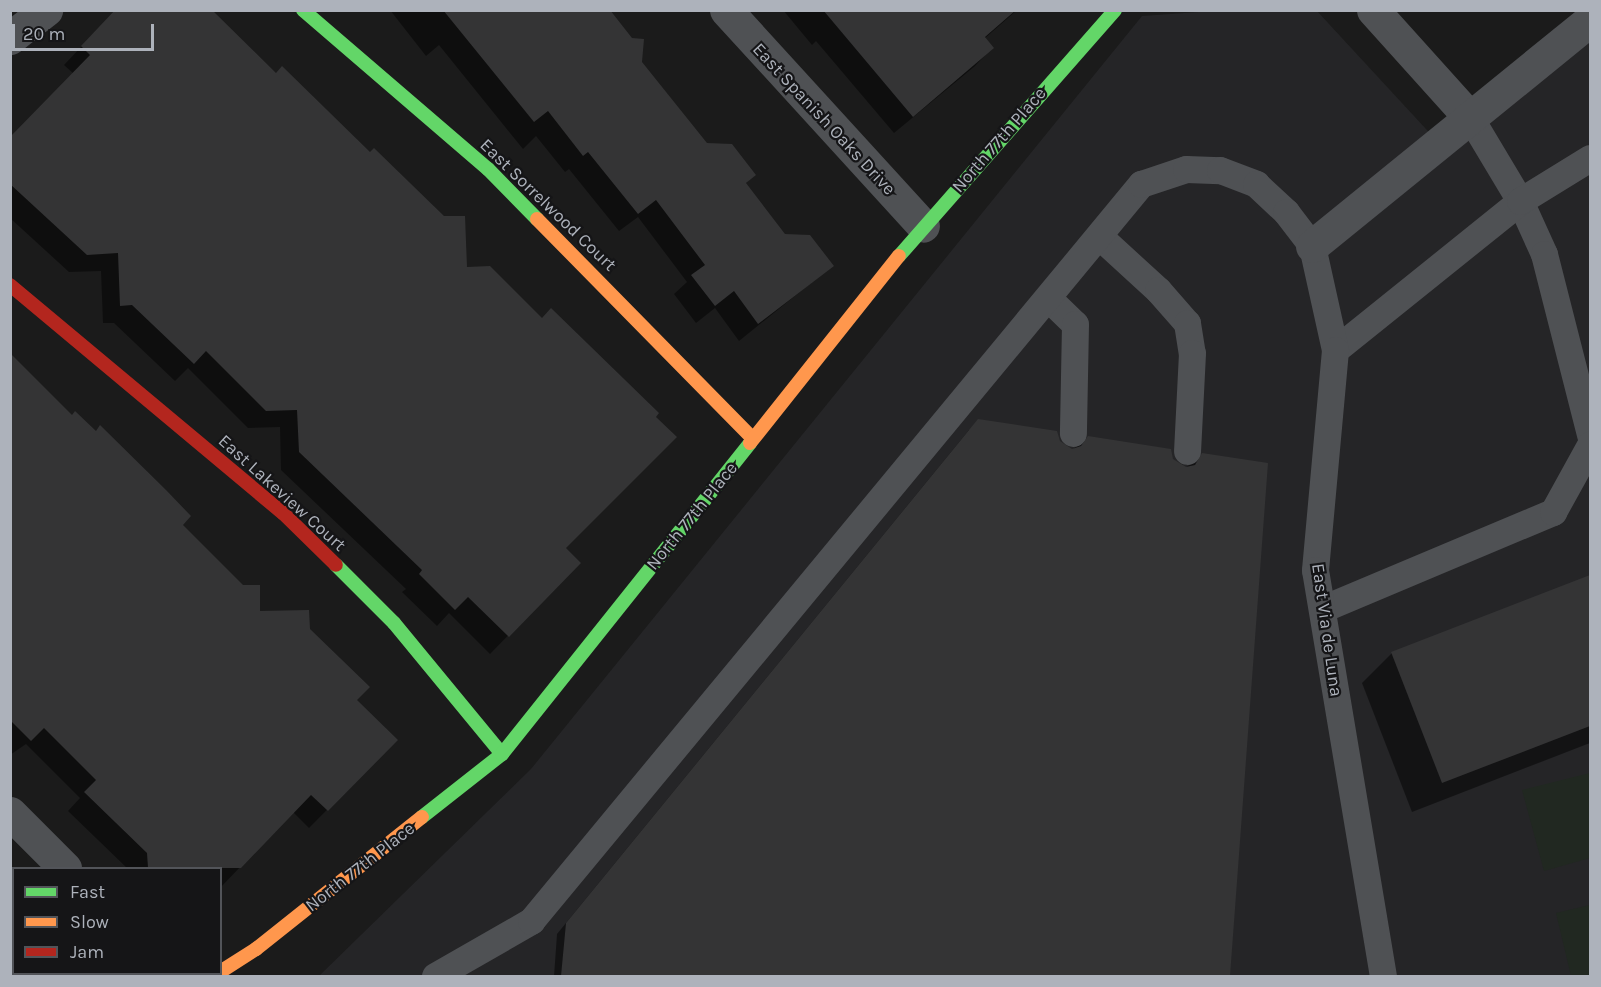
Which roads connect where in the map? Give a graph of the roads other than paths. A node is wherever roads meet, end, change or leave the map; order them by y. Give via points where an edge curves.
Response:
1 (46, 10) edge
2 (303, 10) edge
3 (726, 10) edge
4 (1115, 10) edge
5 (1373, 10) edge
6 (1590, 20) edge
7 (10, 38) edge
8 (1471, 119) junction
9 (1590, 158) edge
10 (1520, 201) junction
11 (923, 226) junction
12 (1099, 236) junction
13 (1312, 246) junction
14 (10, 285) edge
15 (1048, 298) junction
16 (1335, 350) junction
17 (1073, 433) dead end
18 (1590, 435) edge
19 (753, 439) junction
20 (1590, 445) edge
21 (1186, 451) dead end
22 (1322, 609) junction
23 (502, 754) junction
24 (10, 813) edge
25 (64, 867) edge
26 (222, 971) edge
27 (435, 976) edge
28 (1383, 976) edge

1 - 7 street
2 - 19 street, East Sorrelwood Court via 488,169
3 - 11 street, East Spanish Oaks Drive
4 - 11 street, North 77th Place
5 - 8 street
6 - 8 street
8 - 10 lane
8 - 13 street
9 - 10 lane
10 - 16 lane
10 - 18 lane via 1544,254
11 - 19 street, North 77th Place
12 - 13 lane via 1141,184 1186,169 1220,170 1256,184 1286,212
12 - 15 lane
12 - 21 lane via 1187,322 1192,353
13 - 16 lane, East Via de Luna
14 - 23 street, East Lakeview Court via 283,513 394,623
15 - 17 lane via 1075,324
15 - 27 lane via 531,921
16 - 22 lane, East Via de Luna via 1315,570
19 - 23 street, North 77th Place
20 - 22 lane via 1553,512
22 - 28 lane, East Via de Luna
23 - 26 street, North 77th Place via 256,949
24 - 25 street

